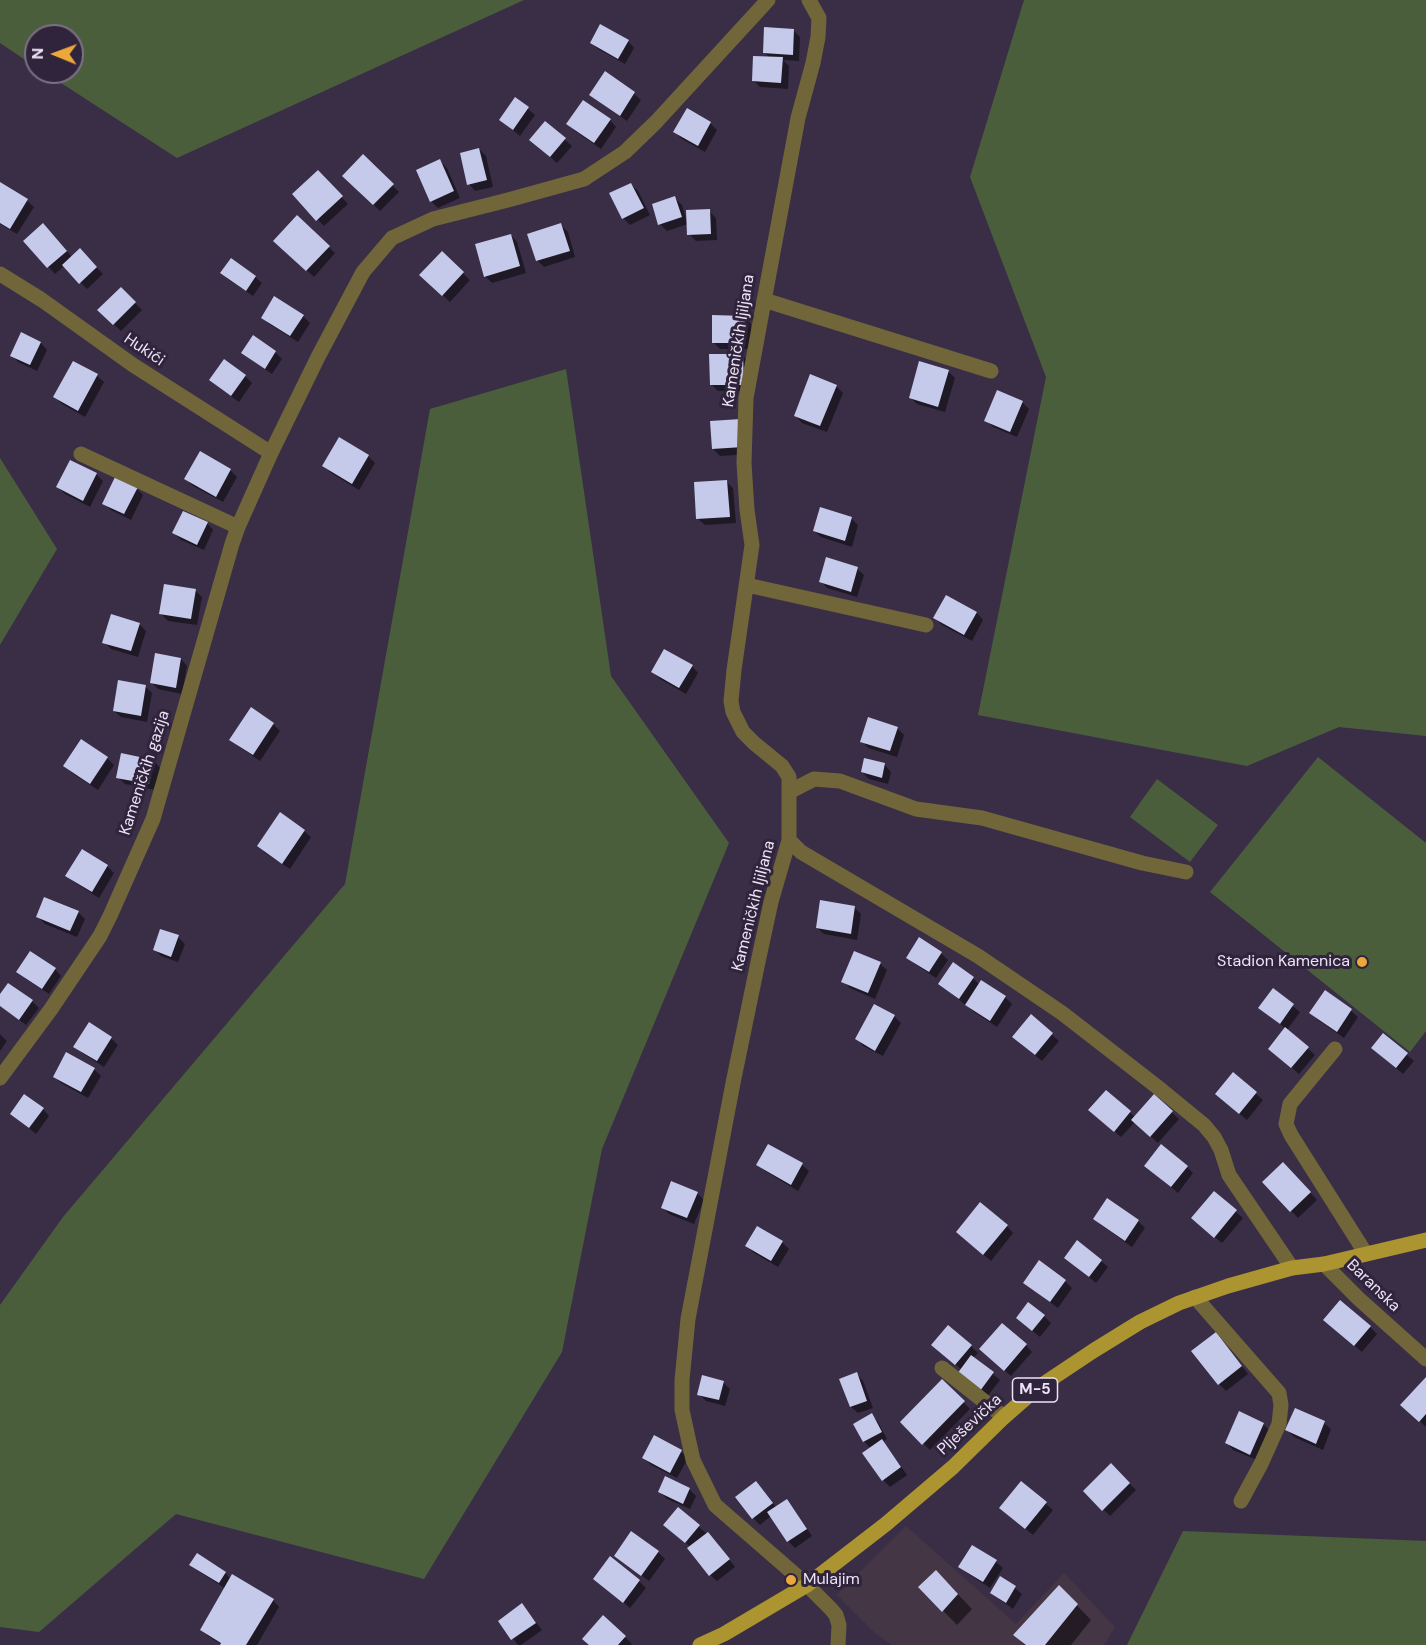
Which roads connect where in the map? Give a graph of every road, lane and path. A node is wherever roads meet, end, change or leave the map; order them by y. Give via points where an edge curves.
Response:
1 (809, 0) edge
2 (766, 1) edge
3 (0, 274) edge
4 (764, 300) junction
5 (991, 371) dead end
6 (271, 453) junction
7 (81, 454) dead end
8 (238, 527) junction
9 (747, 585) junction
10 (926, 625) dead end
11 (789, 792) junction
12 (789, 840) junction
13 (1186, 872) dead end
14 (1335, 1049) dead end
15 (0, 1078) edge
16 (1426, 1240) edge
17 (1366, 1254) junction
18 (1324, 1263) junction
19 (1292, 1269) junction
20 (1195, 1297) junction
21 (1426, 1359) edge
22 (942, 1368) dead end
23 (1004, 1417) junction
24 (1241, 1501) dead end
25 (807, 1585) junction
26 (700, 1645) edge
27 (838, 1645) edge

1 - 4 street, Kameničkih ljiljana via 819,18 818,37 798,118
2 - 6 street, Kameničkih gazija via 656,122 625,152 584,179 433,219 392,238 363,272
3 - 6 street, Hukići
4 - 5 street
4 - 9 street, Kameničkih ljiljana via 746,398 744,463 752,546
6 - 8 street, Kameničkih gazija
7 - 8 street
8 - 15 street, Kameničkih gazija via 153,819 100,936
9 - 10 street
9 - 11 street, Kameničkih ljiljana via 734,670 733,712 743,732 782,766 789,777
11 - 12 street, Kameničkih ljiljana
11 - 13 street via 814,779 840,781 916,809 982,818
12 - 19 street via 801,852 978,956 1053,1007 1204,1125 1221,1150 1229,1175
12 - 25 street, Kameničkih ljiljana via 771,902 728,1105 688,1319 682,1410 693,1460 715,1505
14 - 17 street via 1290,1104 1287,1124
16 - 17 main road, Plješevička / M-5
17 - 18 main road, Plješevička / M-5
18 - 19 main road, Plješevička / M-5
18 - 21 street, Baranska
19 - 20 main road, Plješevička / M-5
20 - 23 main road, Plješevička / M-5 via 1140,1322 1093,1351 1036,1389
20 - 24 street via 1279,1393 1279,1424
22 - 23 street
23 - 25 main road, Plješevička / M-5 via 886,1524
25 - 26 main road, Plješevička / M-5
25 - 27 street, Kameničkih ljiljana via 836,1615

